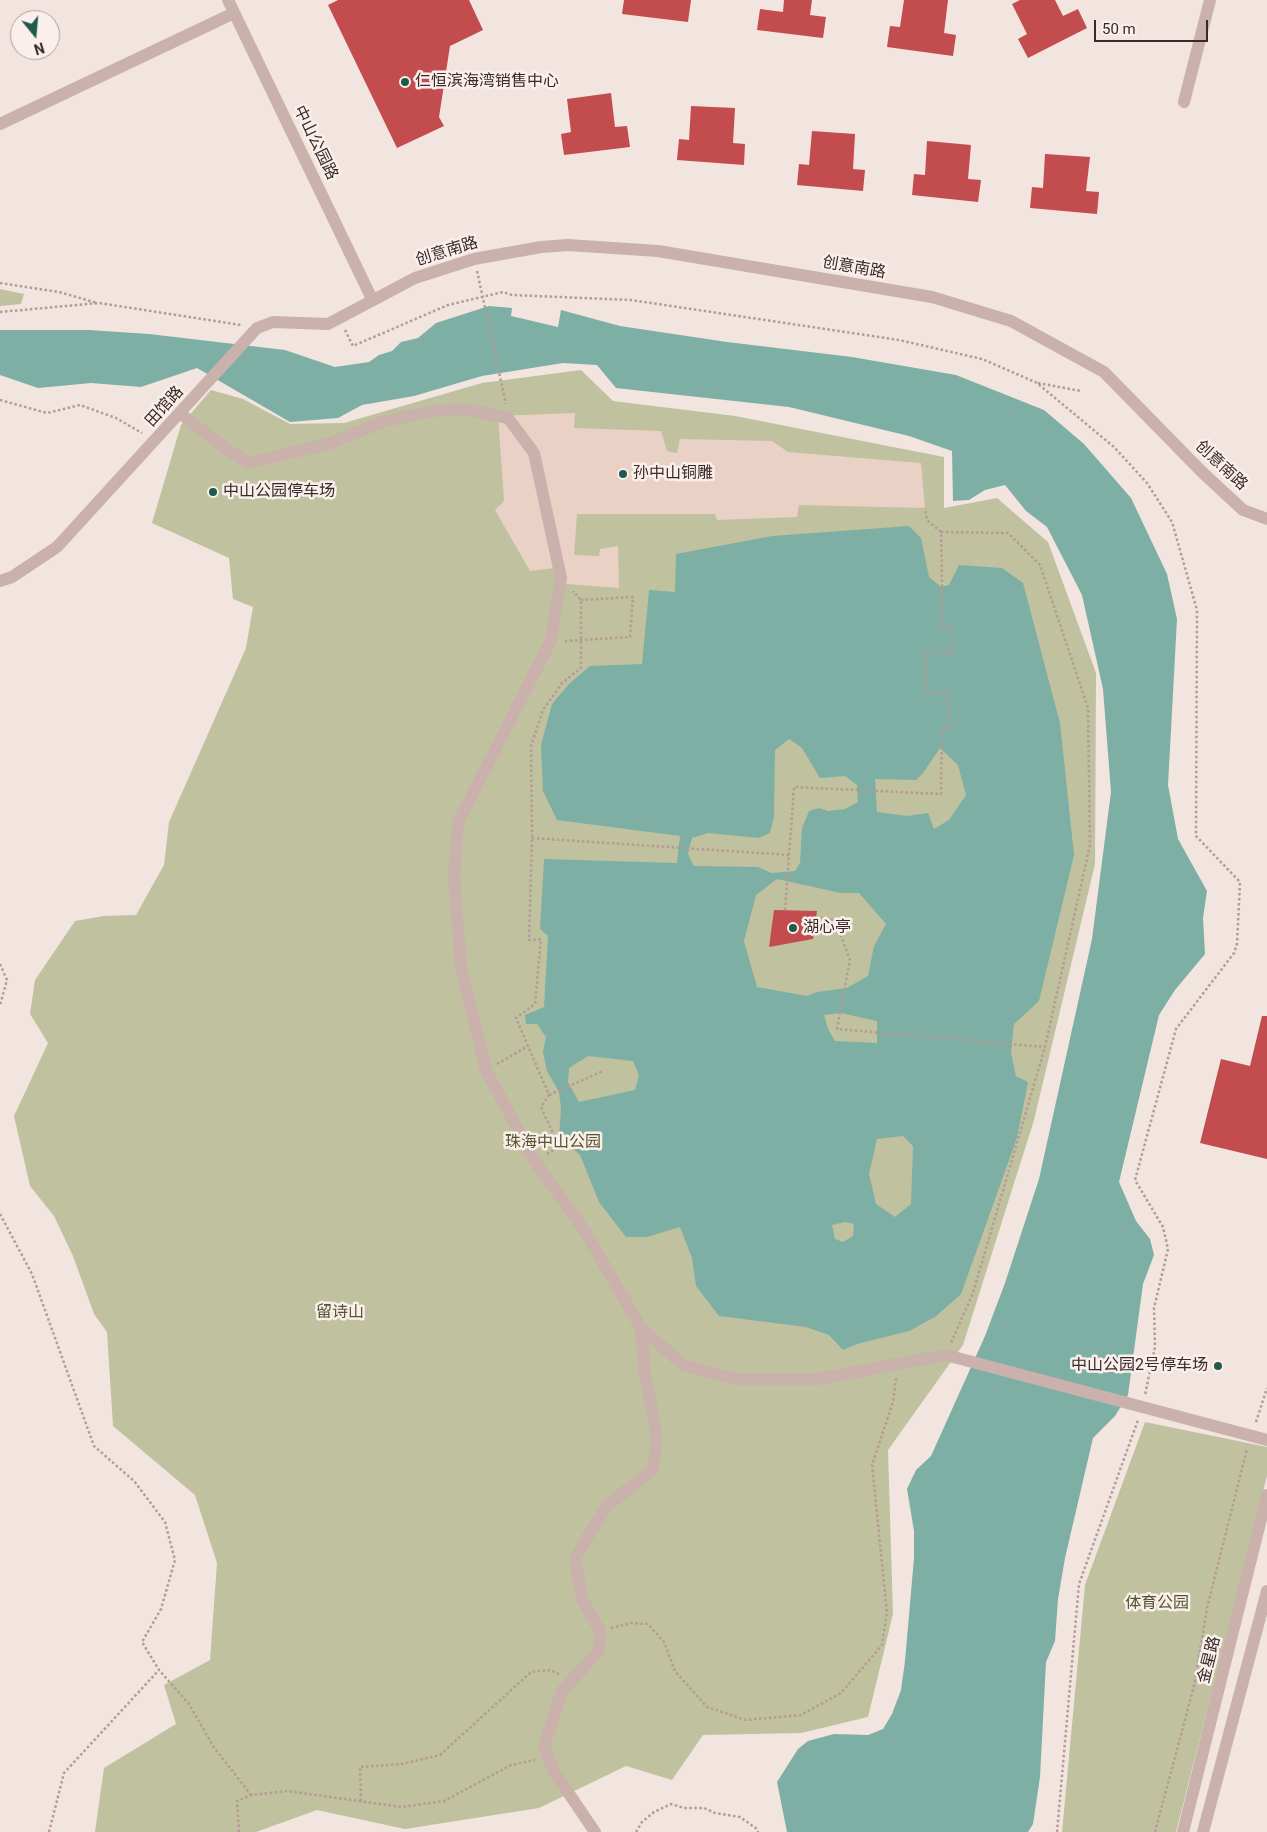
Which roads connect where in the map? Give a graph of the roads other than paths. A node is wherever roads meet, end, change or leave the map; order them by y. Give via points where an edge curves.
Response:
1 (228, 0) edge
2 (1210, 0) edge
3 (234, 12) junction
4 (1184, 102) dead end
5 (0, 124) edge
6 (372, 299) junction
7 (181, 414) junction
8 (1267, 519) edge
9 (0, 581) edge
10 (641, 1328) junction
11 (1267, 1440) edge
12 (1267, 1495) edge
13 (1267, 1591) edge
14 (1265, 1604) edge
15 (595, 1832) edge
16 (1183, 1832) edge
17 (1203, 1832) edge

1 - 3 street, 中山公园路
2 - 4 street
3 - 5 street
3 - 6 street, 中山公园路
6 - 7 street, 田馆路 via 328,324 273,322 257,328
6 - 8 street, 创意南路 via 415,278 474,260 531,248 568,245 658,251 932,297 1011,321 1104,372 1243,510
7 - 9 street, 田馆路 via 58,547 12,577
7 - 10 street via 249,463 328,444 384,421 464,409 508,418 534,453 561,578 551,640 458,823 454,875 461,968 486,1070 534,1160 584,1230
10 - 11 street via 683,1365 736,1379 818,1379 946,1355
10 - 15 street via 644,1367 657,1438 653,1469 605,1508 575,1558 582,1598 600,1631 599,1651 562,1691 544,1747 555,1773
12 - 16 street, 金星路
13 - 14 street
14 - 17 street

